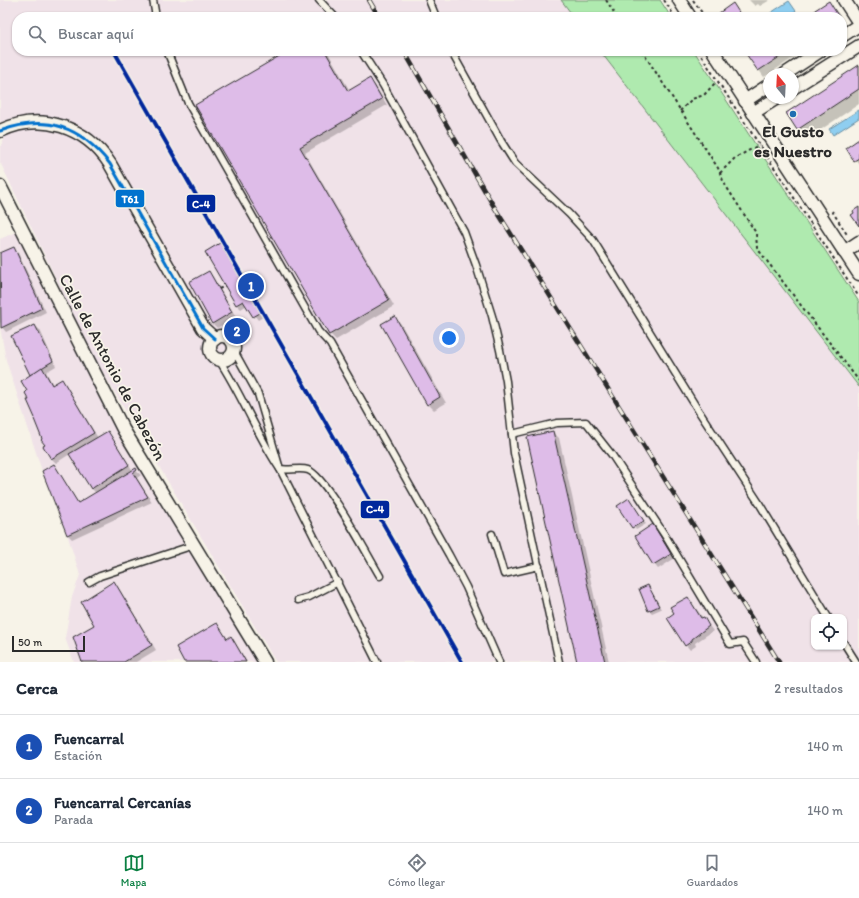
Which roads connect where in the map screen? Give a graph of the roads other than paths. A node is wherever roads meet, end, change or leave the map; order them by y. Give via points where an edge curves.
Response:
1 (153, 0) edge
2 (319, 0) edge
3 (429, 0) edge
4 (679, 0) edge
5 (844, 0) edge
6 (155, 12) edge
7 (331, 12) edge
8 (434, 12) edge
9 (687, 12) edge
10 (859, 24) edge
11 (847, 32) edge
12 (859, 46) edge
13 (847, 54) edge
14 (169, 56) edge
15 (364, 56) edge
16 (454, 56) edge
17 (716, 56) edge
18 (812, 56) edge
19 (843, 56) edge
20 (794, 68) edge
21 (799, 84) edge
22 (763, 88) edge
23 (745, 100) junction
24 (767, 104) edge
25 (753, 113) junction
26 (0, 131) edge
27 (0, 186) edge
28 (859, 242) edge
29 (844, 252) junction
30 (859, 274) edge
31 (215, 339) junction
32 (234, 351) junction
33 (218, 360) junction
34 (512, 434) junction
35 (280, 469) junction
36 (492, 534) dead end
37 (194, 545) junction
38 (538, 566) junction
39 (380, 576) dead end
40 (89, 582) dead end
41 (338, 582) junction
42 (298, 600) dead end
43 (826, 614) edge
44 (847, 648) edge
45 (265, 662) edge
46 (377, 662) edge
47 (499, 662) edge
48 (559, 662) edge
49 (756, 662) edge
50 (856, 662) edge

1 - 6 lane
2 - 7 lane
3 - 8 lane
4 - 9 street
5 - 10 street
10 - 11 street
12 - 13 street
14 - 47 lane via 188,103 318,331 330,344 449,555
15 - 34 lane via 464,232 492,316 506,381
16 - 43 lane via 515,163 593,240
17 - 23 street
18 - 20 street
19 - 21 street
22 - 23 street
23 - 25 street
24 - 25 street
25 - 29 street
26 - 31 street via 26,123 50,123 78,133 97,148 110,164 203,328
27 - 37 street, Calle de Antonio de Cabezón via 123,429
28 - 29 street
29 - 30 street
31 - 32 street via 221,336 229,338
31 - 33 street via 211,345 211,352
32 - 33 street via 230,358
32 - 35 lane via 258,394
33 - 35 lane
34 - 38 lane
34 - 49 lane via 557,423 586,422 612,455 649,512 730,644 744,642
35 - 39 lane via 307,470 314,473 335,499
35 - 41 lane
36 - 38 lane via 504,574
37 - 40 lane via 100,576
37 - 45 street, Calle de Antonio de Cabezón
38 - 48 lane
41 - 42 lane
41 - 46 lane
44 - 50 lane

